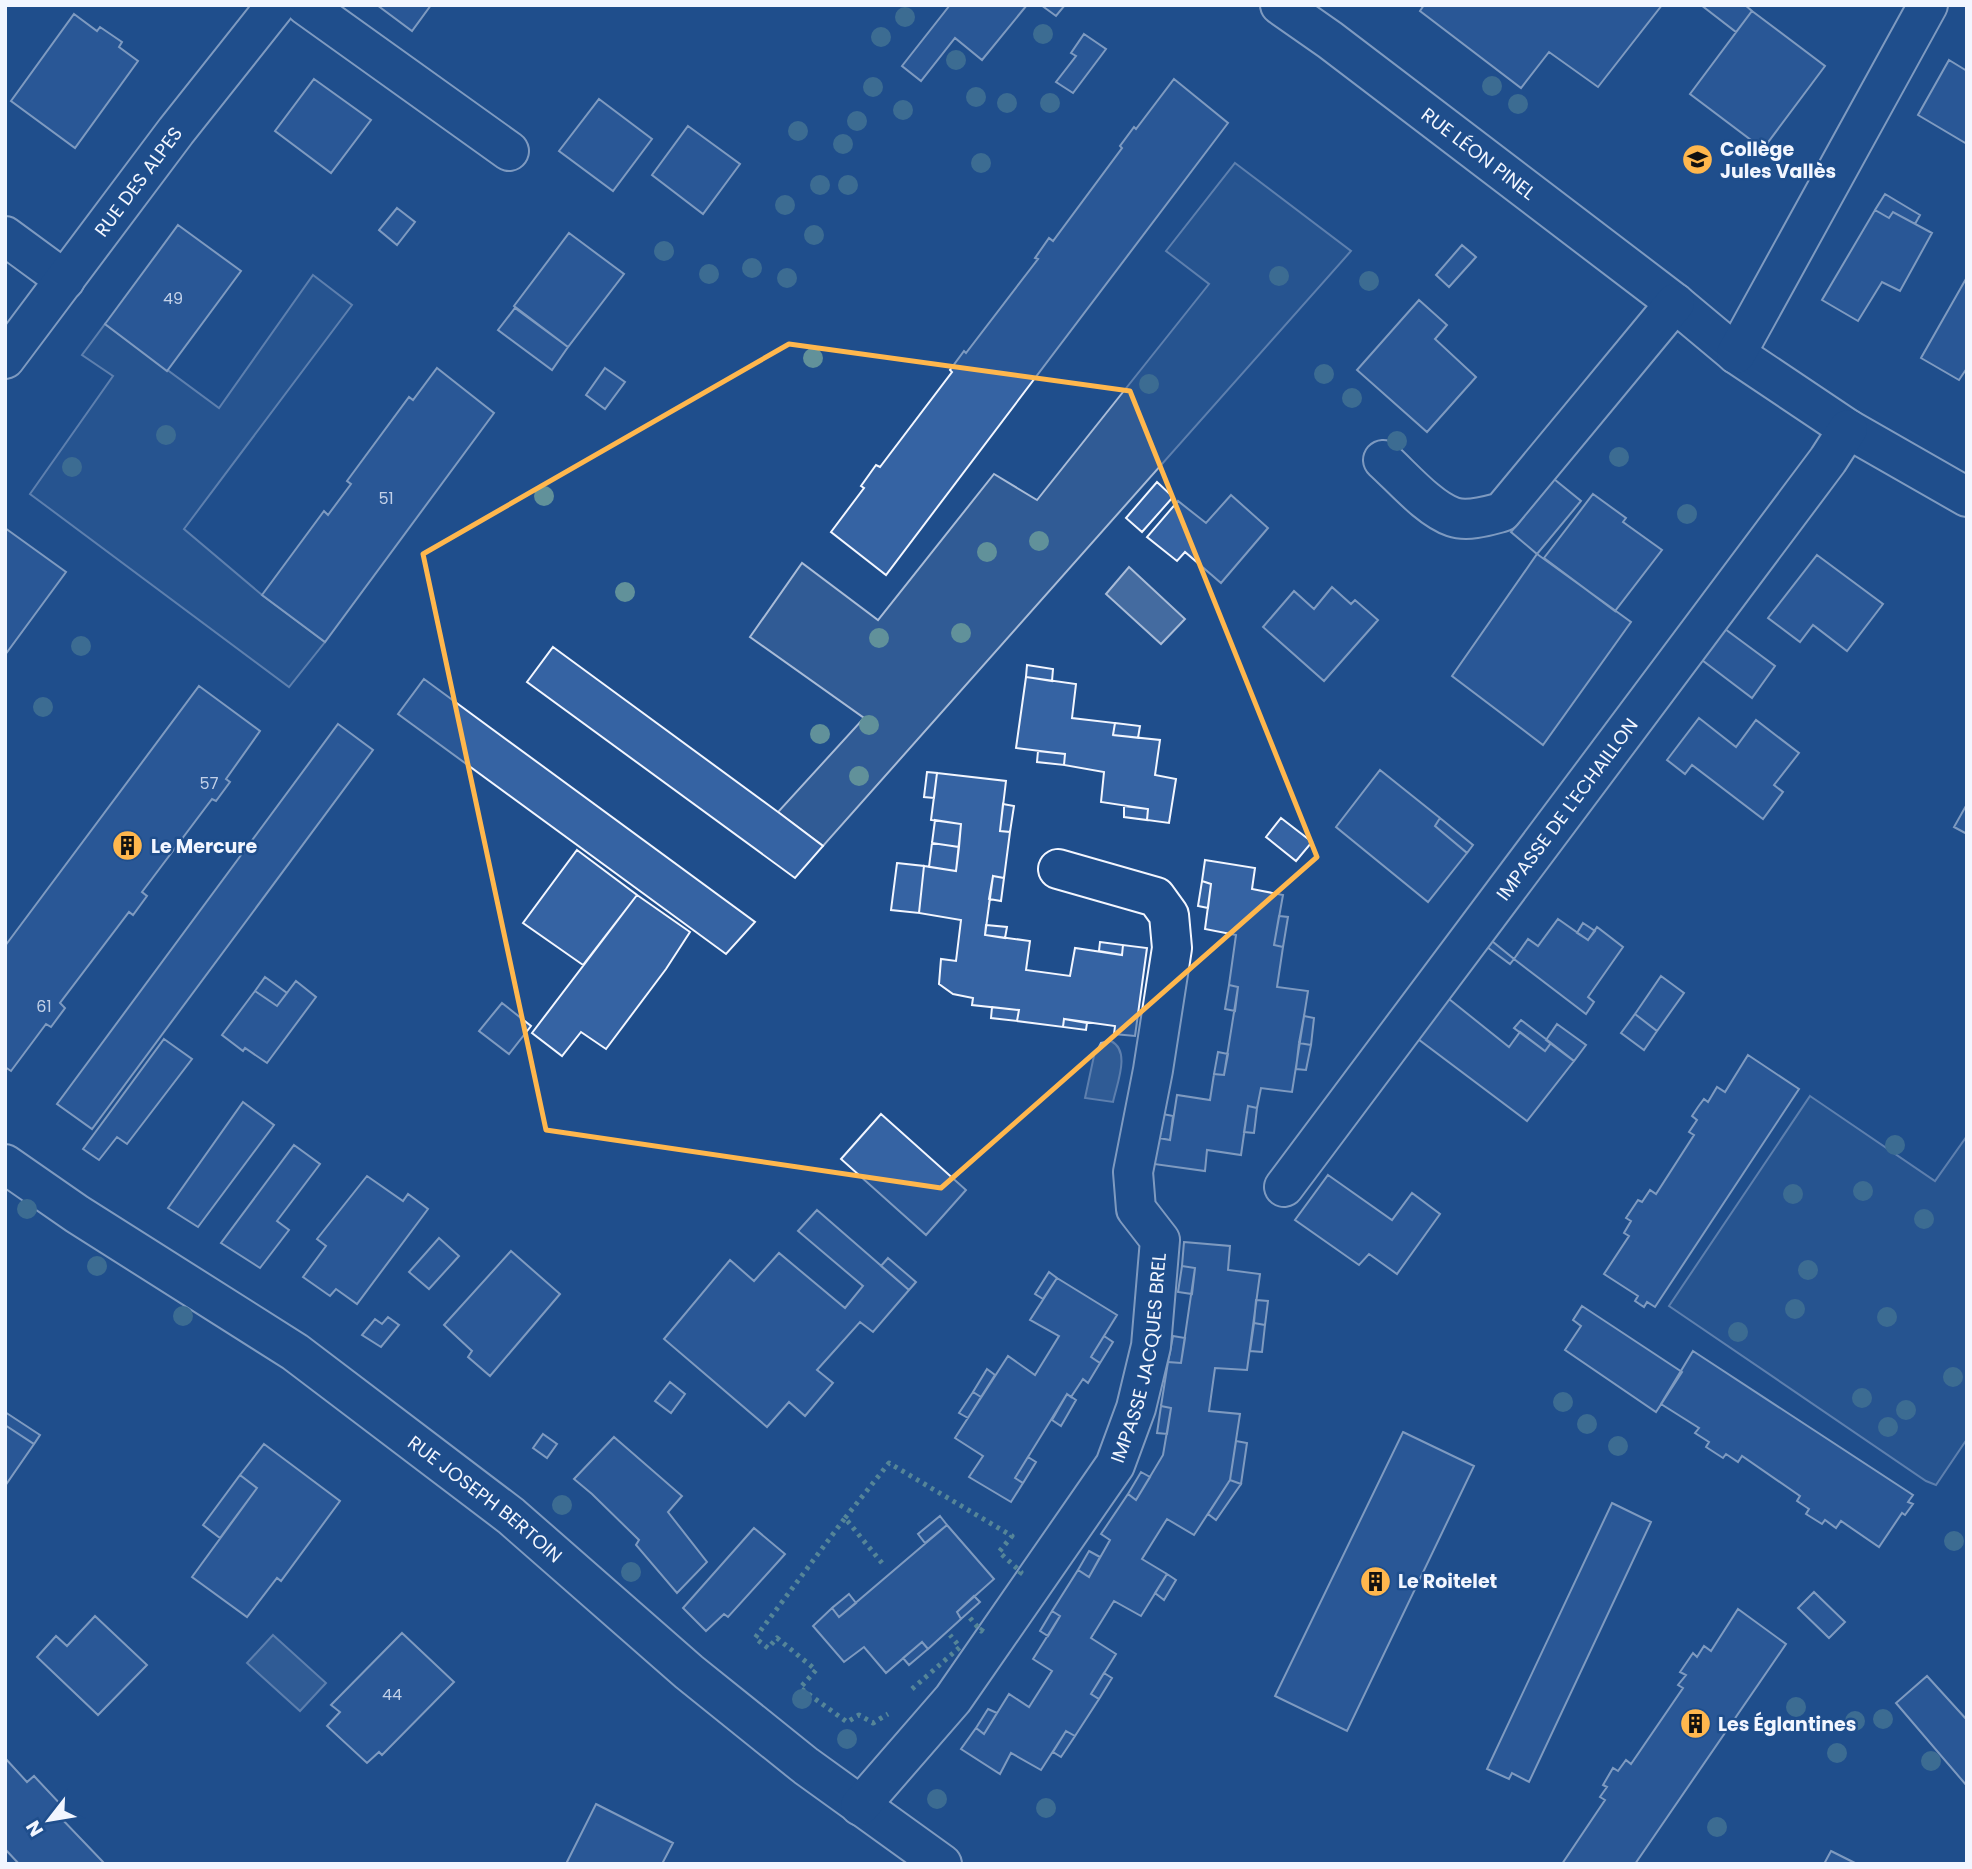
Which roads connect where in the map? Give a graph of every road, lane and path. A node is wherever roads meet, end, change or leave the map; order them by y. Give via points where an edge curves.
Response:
1 (276, 5) edge
2 (306, 5) edge
3 (1280, 5) edge
4 (1928, 5) edge
5 (509, 151) dead end
6 (5, 236) edge
7 (65, 280) junction
8 (1675, 303) junction
9 (1736, 354) junction
10 (5, 359) edge
11 (1848, 429) junction
12 (1384, 460) dead end
13 (1967, 497) edge
14 (1058, 869) dead end
15 (5, 1164) edge
16 (1284, 1187) dead end
17 (860, 1806) junction
18 (942, 1864) edge

1 - 7 street, RUE DES ALPES
2 - 5 street
3 - 8 street, RUE LÉON PINEL
4 - 9 street
6 - 7 street
7 - 10 street, RUE DES ALPES
8 - 9 street, RUE LÉON PINEL
8 - 12 street via 1502,512 1454,518
9 - 11 street, RUE LÉON PINEL
11 - 13 street, RUE LÉON PINEL
11 - 16 street, IMPASSE DE L'ECHAILLON
14 - 17 street, IMPASSE JACQUES BREL via 1156,897 1169,915 1172,948 1133,1172 1136,1209 1160,1240 1151,1346 1136,1408 1115,1465 953,1699
15 - 17 street, RUE JOSEPH BERTOIN via 295,1352 512,1516 689,1672
17 - 18 street, RUE JOSEPH BERTOIN

